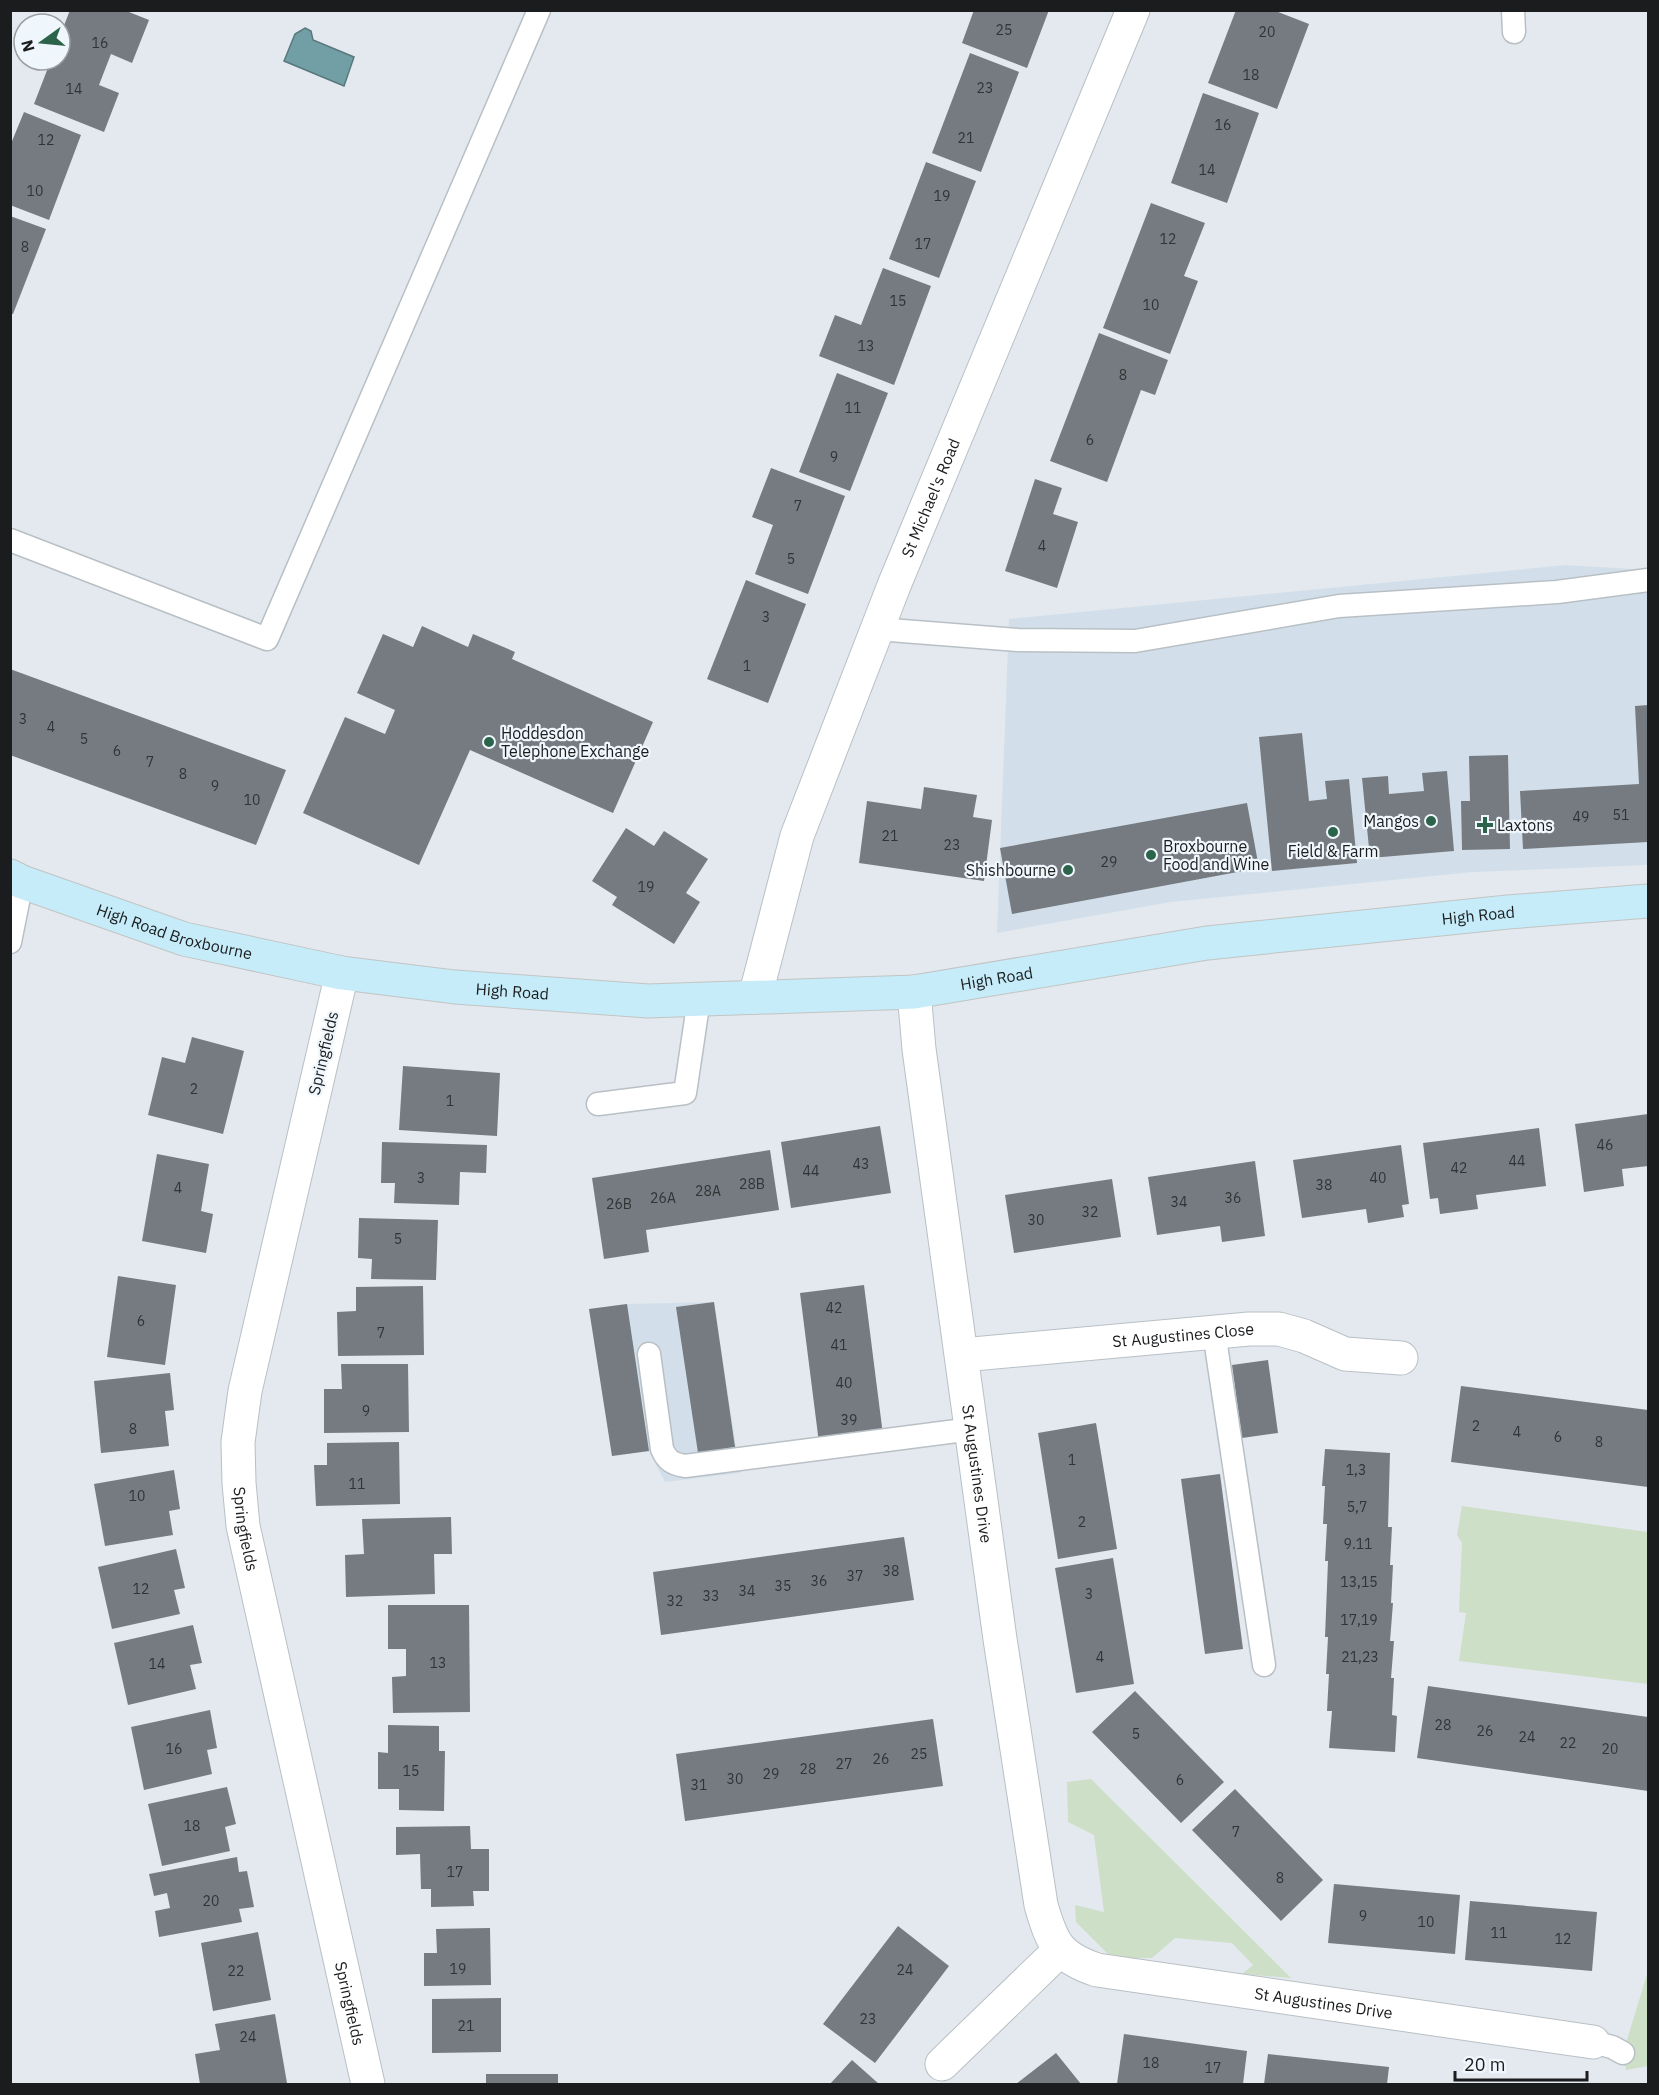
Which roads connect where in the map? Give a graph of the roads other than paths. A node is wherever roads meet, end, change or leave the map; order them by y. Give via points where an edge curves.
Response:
1 (539, 10) edge
2 (1133, 10) edge
3 (10, 540) edge
4 (1648, 580) edge
5 (878, 629) junction
6 (16, 879) edge
7 (1648, 901) edge
8 (10, 942) edge
9 (342, 973) junction
10 (914, 992) junction
11 (755, 997) junction
12 (699, 999) junction
13 (598, 1104) dead end
14 (1214, 1332) junction
15 (649, 1354) dead end
16 (962, 1355) junction
17 (1401, 1358) dead end
18 (972, 1429) junction
19 (1264, 1665) dead end
20 (1060, 1950) junction
21 (1608, 2047) dead end
22 (942, 2064) dead end
23 (368, 2085) edge

1 - 3 lane via 267,639
2 - 5 street, St Michael's Road
4 - 5 lane via 1557,592 1339,606 1135,641 1018,640
5 - 11 street, St Michael's Road via 797,836
6 - 8 lane
6 - 9 main road, High Road Broxbourne via 184,939
7 - 10 main road, High Road via 1207,944
9 - 12 main road, High Road via 455,987 648,1001
9 - 23 street, Springfields via 245,1391 238,1442 243,1526
10 - 11 main road, High Road
10 - 16 street, St Augustines Drive
11 - 12 main road, High Road
12 - 13 lane via 685,1093
14 - 16 street, St Augustines Close
14 - 17 street, St Augustines Close via 1280,1329 1346,1354
14 - 19 lane
15 - 18 lane via 662,1449 674,1465
16 - 18 street, St Augustines Drive
18 - 20 street, St Augustines Drive via 1041,1905
20 - 21 street, St Augustines Drive via 1078,1964 1097,1970
20 - 22 street

